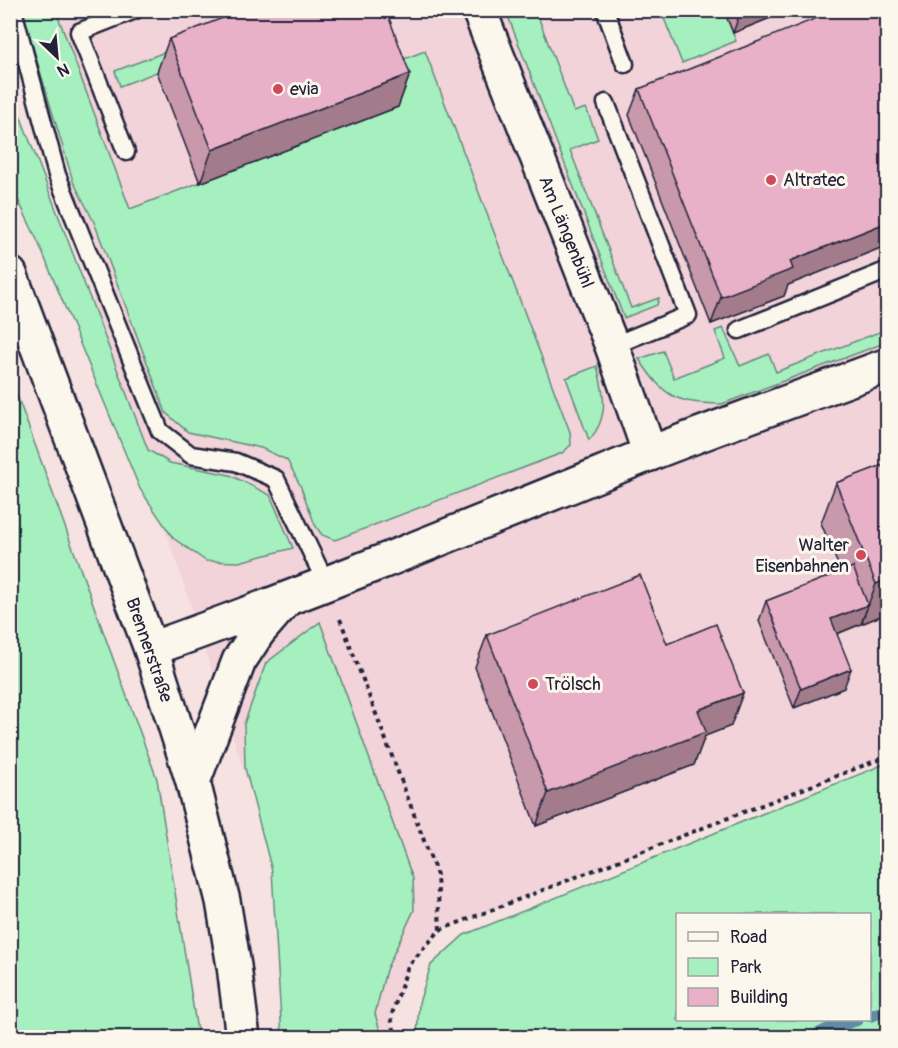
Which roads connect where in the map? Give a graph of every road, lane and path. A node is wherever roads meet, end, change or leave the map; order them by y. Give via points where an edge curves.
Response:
1 (13, 10) edge
2 (135, 10) edge
3 (479, 10) edge
4 (605, 10) edge
5 (625, 64) dead end
6 (606, 103) dead end
7 (126, 152) dead end
8 (888, 270) edge
9 (10, 274) edge
10 (740, 330) dead end
11 (612, 346) junction
12 (888, 366) edge
13 (650, 454) junction
14 (327, 584) junction
15 (286, 599) junction
16 (150, 649) junction
17 (888, 756) edge
18 (193, 782) junction
19 (440, 930) junction
20 (243, 1038) edge
21 (396, 1038) edge

1 - 14 lane via 57,175 160,431 190,455 236,462 276,479
2 - 7 lane via 79,32
3 - 11 street, Am Längenbühl
4 - 5 lane
6 - 11 lane via 687,315
8 - 10 lane
9 - 16 street, Brennerstraße
11 - 13 street, Am Längenbühl
12 - 13 street
13 - 14 street
14 - 15 street
14 - 19 path via 437,875
15 - 16 street
15 - 18 street via 239,661
16 - 18 street, Brennerstraße
17 - 19 path
18 - 20 street, Brennerstraße via 223,901
19 - 21 path via 408,966 391,1017

